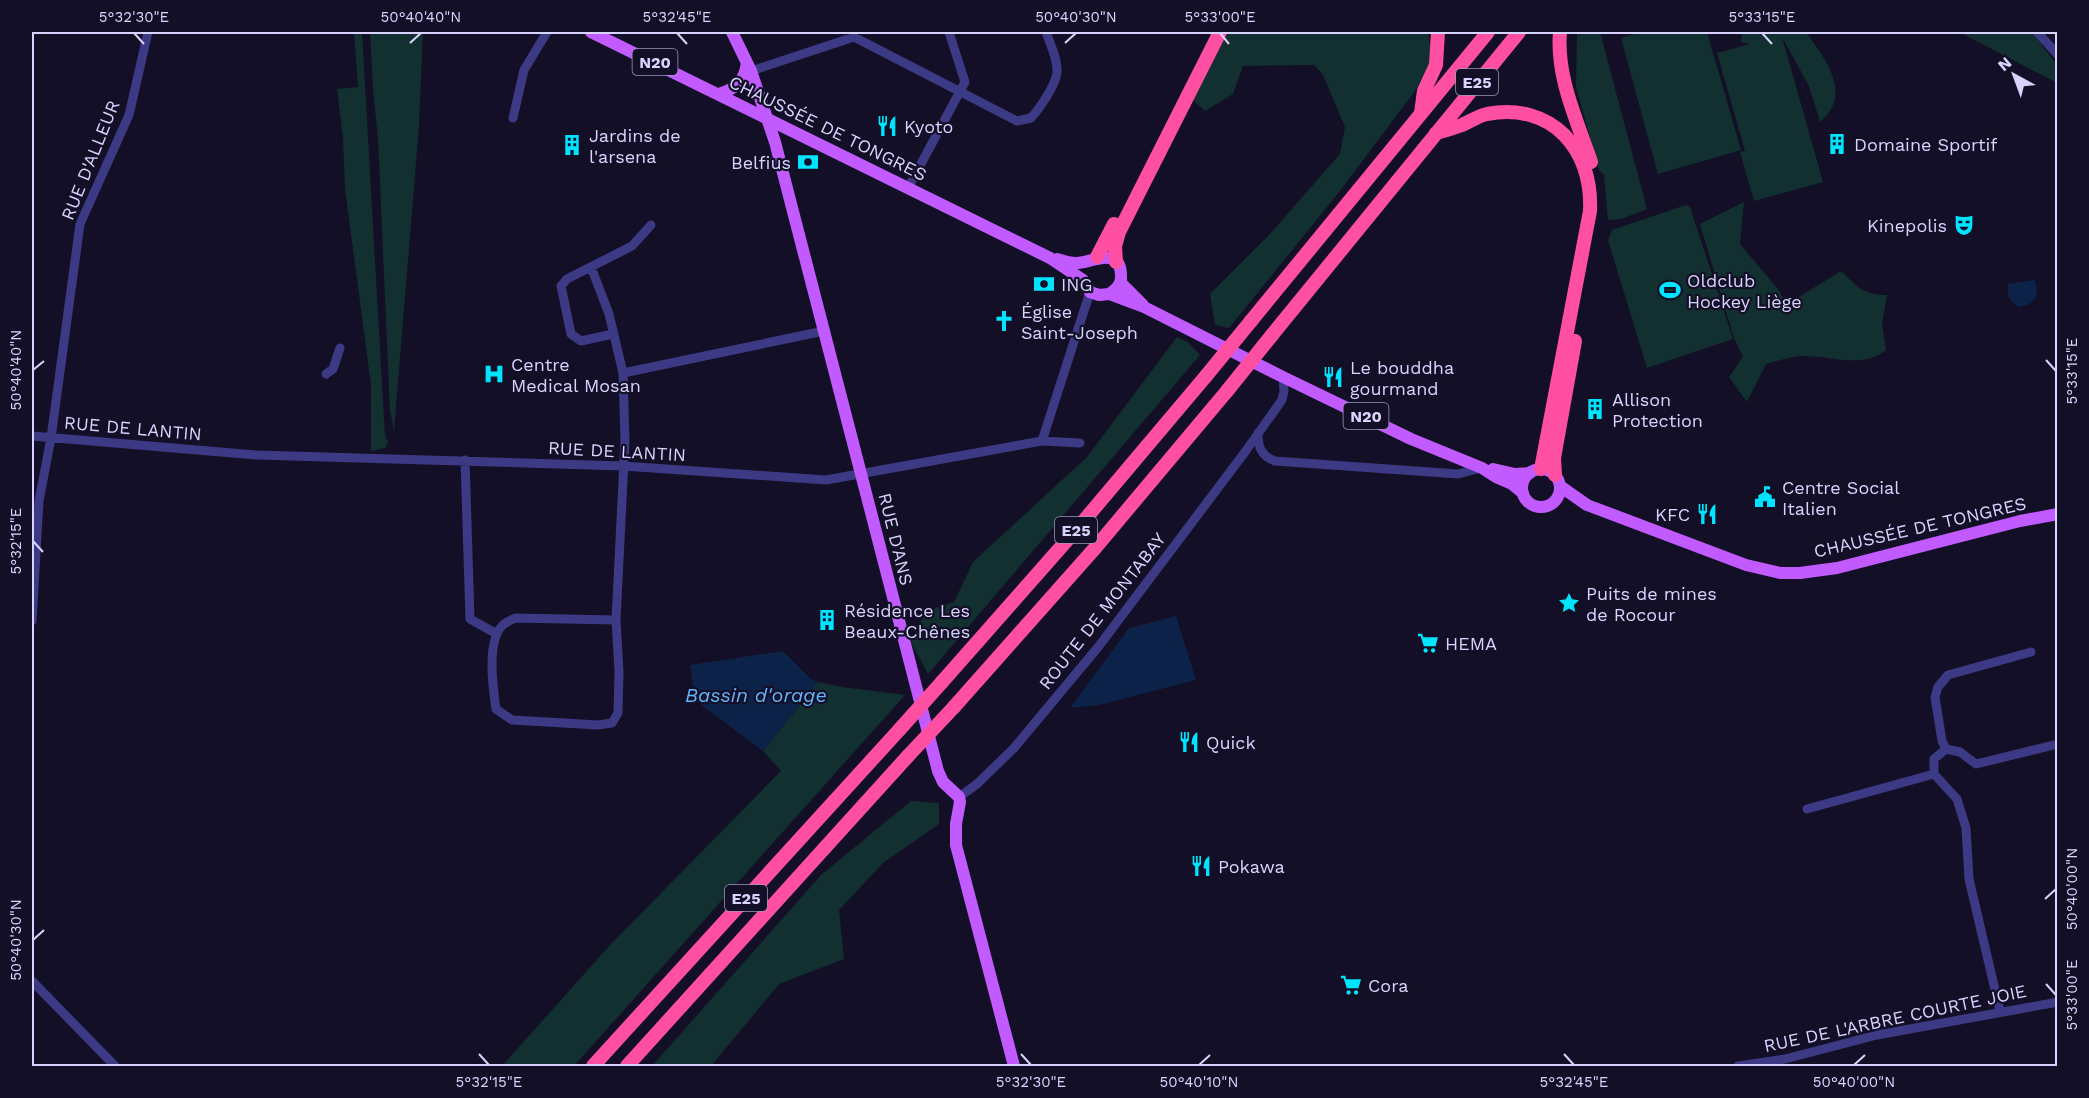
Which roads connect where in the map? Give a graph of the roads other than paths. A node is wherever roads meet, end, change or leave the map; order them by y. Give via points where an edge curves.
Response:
1 (148, 32) edge
2 (547, 32) edge
3 (591, 32) edge
4 (732, 32) edge
5 (949, 32) edge
6 (1046, 32) edge
7 (1210, 32) edge
8 (1220, 32) edge
9 (1438, 32) edge
10 (1488, 32) edge
11 (1519, 32) edge
12 (1560, 32) edge
13 (2037, 32) edge
14 (854, 34) edge
15 (2058, 56) edge
16 (749, 67) junction
17 (960, 92) junction
18 (719, 94) junction
19 (1421, 113) junction
20 (513, 117) dead end
21 (768, 119) junction
22 (798, 134) junction
23 (1436, 134) junction
24 (776, 146) junction
25 (908, 188) junction
26 (651, 225) dead end
27 (1050, 258) junction
28 (1095, 258) junction
29 (1116, 262) junction
30 (591, 267) junction
31 (1083, 280) junction
32 (1121, 283) junction
33 (1090, 292) junction
34 (1109, 294) junction
35 (1144, 307) junction
36 (824, 331) junction
37 (613, 334) junction
38 (339, 348) dead end
39 (623, 373) junction
40 (326, 374) dead end
41 (1283, 377) junction
42 (1258, 433) junction
43 (32, 436) edge
44 (51, 438) junction
45 (1042, 441) junction
46 (1080, 443) dead end
47 (465, 460) junction
48 (623, 466) junction
49 (1482, 468) junction
50 (1535, 471) junction
51 (861, 475) junction
52 (1558, 480) junction
53 (1523, 493) junction
54 (1555, 502) junction
55 (1587, 505) junction
56 (2058, 514) edge
57 (616, 620) junction
58 (32, 621) edge
59 (497, 634) junction
60 (2031, 652) dead end
61 (2058, 744) edge
62 (1946, 749) junction
63 (1934, 774) junction
64 (959, 797) junction
65 (1807, 809) dead end
66 (32, 981) edge
67 (2058, 1002) edge
68 (2000, 1011) junction
69 (115, 1066) edge
70 (592, 1066) edge
71 (627, 1066) edge
72 (1014, 1066) edge
73 (1738, 1066) edge

1 - 44 street, RUE D'ALLEUR via 129,115 80,224
2 - 20 street via 525,70
3 - 18 main road, CHAUSSÉE DE TONGRES / N20
4 - 16 main road, RUE D'ANS
5 - 17 street via 965,82
6 - 17 street via 1057,75 1031,118 1017,121
7 - 28 highway
8 - 29 highway via 1119,232 1114,246
9 - 19 highway via 1436,65 1424,91
10 - 19 highway, E25
11 - 23 highway, E25
12 - 52 highway via 1563,77 1599,194 1554,458
13 - 15 street
14 - 16 street
14 - 17 street
16 - 18 main road via 739,85
16 - 21 main road, RUE D'ANS
17 - 25 street
18 - 21 main road, CHAUSSÉE DE TONGRES / N20
19 - 70 highway, E25, bridge via 1076,530
21 - 22 main road, CHAUSSÉE DE TONGRES / N20
21 - 24 main road, RUE D'ANS
22 - 24 main road via 780,140
22 - 25 main road, CHAUSSÉE DE TONGRES / N20
23 - 50 highway via 1487,114 1534,116 1562,131 1585,168 1590,211
23 - 71 highway, E25, bridge via 1096,547
24 - 36 main road, RUE D'ANS
25 - 27 main road, CHAUSSÉE DE TONGRES / N20
26 - 30 street via 632,246
27 - 28 main road, CHAUSSÉE DE TONGRES / N20 via 1077,263
27 - 31 main road, CHAUSSÉE DE TONGRES / N20
28 - 29 main road, CHAUSSÉE DE TONGRES / N20 via 1107,257
28 - 31 main road via 1084,268
29 - 32 main road
30 - 37 street
30 - 37 street via 561,286 571,334 581,340
31 - 33 main road, CHAUSSÉE DE TONGRES / N20
32 - 34 main road
32 - 35 main road, N20
33 - 34 main road, N20 via 1099,296
33 - 45 street
34 - 35 main road, N20
35 - 41 main road, N20
36 - 39 street
36 - 51 main road, RUE D'ANS
37 - 39 street
38 - 40 street via 333,369
39 - 48 street
41 - 42 street, ROUTE DE MONTABAY via 1282,400
41 - 49 main road, N20
42 - 49 street via 1263,454 1275,461 1458,474
42 - 64 street, ROUTE DE MONTABAY via 1126,611 1029,731 1003,760
43 - 44 street, RUE DE LANTIN
44 - 47 street, RUE DE LANTIN via 257,455
44 - 58 street, RUE D'ALLEUR via 39,501
45 - 46 street, RUE DE LANTIN
45 - 51 street, RUE DE LANTIN
47 - 48 street, RUE DE LANTIN
47 - 59 street via 470,619
48 - 51 street, RUE DE LANTIN via 826,480
48 - 57 street
49 - 50 main road, N20 via 1515,474
49 - 53 main road, N20
50 - 52 main road, N20 via 1549,470
50 - 53 main road via 1523,482
51 - 64 main road, RUE D'ANS via 938,771 943,782
52 - 54 main road via 1559,496
52 - 55 main road, CHAUSSÉE DE TONGRES
53 - 54 main road, N20 via 1534,506
54 - 55 main road, CHAUSSÉE DE TONGRES
55 - 56 main road, CHAUSSÉE DE TONGRES via 1746,565 1780,573 1837,568
57 - 59 street via 515,618
57 - 59 street via 618,713 612,723 598,725 512,720 496,709 492,686 493,644
60 - 62 street via 1948,675 1935,697
61 - 62 street via 1976,764 1960,752
62 - 63 street via 1934,759
63 - 65 street
63 - 68 street via 1957,799 1966,828 1969,879
64 - 72 main road via 956,845
66 - 69 street
67 - 68 street, RUE DE L'ARBRE COURTE JOIE
68 - 73 street, RUE DE L'ARBRE COURTE JOIE

